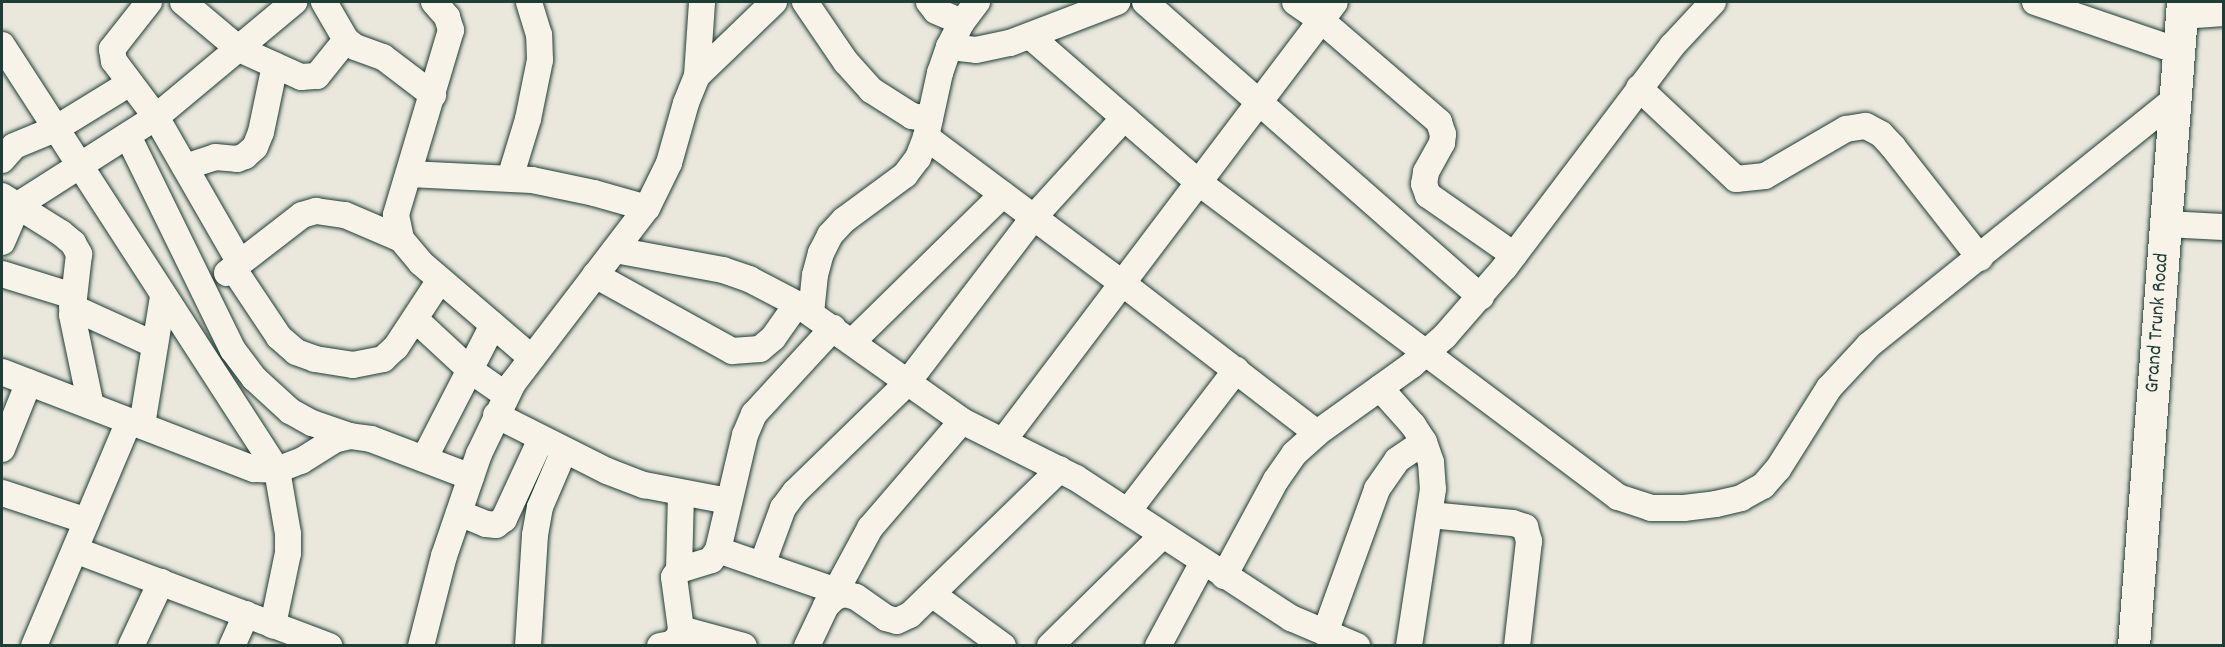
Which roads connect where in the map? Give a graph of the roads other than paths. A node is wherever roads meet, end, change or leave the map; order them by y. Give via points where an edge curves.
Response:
1 (149, 2) edge
2 (183, 2) edge
3 (294, 2) edge
4 (324, 2) edge
5 (434, 2) edge
6 (529, 2) edge
7 (702, 2) edge
8 (774, 2) edge
9 (805, 2) edge
10 (929, 2) edge
11 (977, 2) edge
12 (1117, 2) edge
13 (1144, 2) edge
14 (1295, 2) edge
15 (1713, 2) edge
16 (2035, 2) edge
17 (2182, 9) edge
18 (1328, 11) edge
19 (2223, 13) edge
20 (962, 22) junction
21 (1030, 36) junction
22 (346, 40) junction
23 (2, 45) edge
24 (949, 47) junction
25 (239, 49) junction
26 (2178, 51) junction
27 (275, 65) junction
28 (697, 76) junction
29 (130, 83) junction
30 (1639, 88) junction
31 (433, 95) junction
32 (2174, 100) junction
33 (1259, 102) junction
34 (156, 117) junction
35 (1124, 118) junction
36 (928, 128) junction
37 (55, 129) junction
38 (128, 136) junction
39 (2, 160) edge
40 (79, 167) junction
41 (185, 167) junction
42 (409, 174) junction
43 (510, 178) junction
44 (1198, 182) junction
45 (1003, 194) junction
46 (10, 200) edge
47 (647, 208) junction
48 (1034, 217) junction
49 (2165, 224) junction
50 (2223, 227) edge
51 (401, 239) junction
52 (2, 242) edge
53 (615, 250) junction
54 (1514, 255) junction
55 (1980, 258) junction
56 (236, 265) junction
57 (2, 274) edge
58 (595, 275) junction
59 (440, 280) junction
60 (1122, 283) junction
61 (203, 291) junction
62 (163, 297) junction
63 (1481, 297) junction
64 (72, 301) junction
65 (804, 309) junction
66 (415, 319) junction
67 (493, 325) junction
68 (843, 335) junction
69 (155, 345) junction
70 (1426, 353) junction
71 (532, 358) junction
72 (470, 370) junction
73 (1236, 370) junction
74 (2, 372) edge
75 (29, 382) junction
76 (907, 383) junction
77 (1380, 388) junction
78 (501, 405) junction
79 (91, 406) junction
80 (962, 421) junction
81 (135, 423) junction
82 (1317, 433) junction
83 (350, 436) junction
84 (541, 439) junction
85 (1003, 441) junction
86 (1424, 442) junction
87 (2, 448) edge
88 (564, 451) junction
89 (424, 459) junction
90 (1060, 469) junction
91 (277, 470) junction
92 (471, 477) junction
93 (2, 493) edge
94 (681, 493) junction
95 (728, 501) junction
96 (1128, 511) junction
97 (459, 513) junction
98 (1430, 515) junction
99 (87, 521) junction
100 (1163, 536) junction
101 (75, 550) junction
102 (718, 550) junction
103 (1203, 562) junction
104 (762, 565) junction
105 (679, 570) junction
106 (1224, 576) junction
107 (161, 582) junction
108 (841, 592) junction
109 (932, 594) junction
110 (246, 614) junction
111 (273, 625) junction
112 (1325, 633) junction
113 (684, 637) edge
114 (34, 645) edge
115 (131, 645) edge
116 (232, 645) edge
117 (328, 645) edge
118 (420, 645) edge
119 (528, 645) edge
120 (660, 645) edge
121 (744, 645) edge
122 (807, 645) edge
123 (1003, 645) edge
124 (1050, 645) edge
125 (1158, 645) edge
126 (1357, 645) edge
127 (1409, 645) edge
128 (1517, 645) edge
129 (2134, 645) edge

1 - 29 street via 112,49 114,61
2 - 25 street
3 - 25 street
4 - 22 street
5 - 31 street via 447,17 451,30
6 - 43 street via 539,35 540,60
7 - 28 street
8 - 28 street
9 - 36 street via 846,62 871,90
10 - 20 street via 936,11
11 - 20 street
12 - 21 street
13 - 33 street
14 - 18 street
15 - 30 street
16 - 26 street
17 - 19 street
17 - 26 main road, Grand Trunk Road
18 - 33 street
18 - 54 street via 1439,122 1442,143 1426,172 1424,184 1428,195
20 - 24 street
21 - 24 street via 976,50
21 - 35 street
22 - 27 street via 317,76 301,77
22 - 31 street via 383,57
23 - 37 street
24 - 36 street
25 - 27 street
25 - 34 street
26 - 32 main road, Grand Trunk Road
27 - 41 street via 255,147 237,159 215,157
28 - 47 street via 669,163
29 - 34 street
29 - 37 street
30 - 54 street
30 - 55 street via 1736,179 1765,176 1846,129 1866,126 1893,147
31 - 42 street
32 - 49 main road, Grand Trunk Road
32 - 55 street
33 - 44 street
33 - 63 street
34 - 38 street
34 - 41 street
35 - 44 street
35 - 48 street
36 - 45 street
36 - 65 street via 918,158 904,175 830,235
37 - 39 street via 14,146
37 - 40 street
38 - 40 street
38 - 61 street
40 - 46 street
40 - 62 street
41 - 56 street
42 - 43 street
42 - 51 street via 396,214
43 - 47 street via 584,190
44 - 60 street
44 - 70 street
45 - 48 street
45 - 68 street
46 - 52 street
46 - 64 street via 73,243 80,264
47 - 53 street
48 - 60 street
48 - 76 street
49 - 50 street
49 - 129 main road, Grand Trunk Road
51 - 56 street via 345,215 316,211 302,215
51 - 59 street via 408,251
53 - 58 street
53 - 65 street via 723,270 749,279
54 - 63 street
55 - 70 street via 1851,362 1763,486 1741,498 1716,504 1652,508 1618,497
56 - 61 street
56 - 66 street via 279,337 296,352 315,359 353,365 383,359
57 - 64 street
58 - 65 street via 732,351 760,349
58 - 71 street
59 - 66 street
59 - 67 street
60 - 73 street
60 - 85 street
61 - 83 street via 233,350 254,378 290,411
62 - 69 street
62 - 91 street
63 - 70 street
64 - 69 street
64 - 79 street via 76,341
65 - 68 street
66 - 72 street
67 - 71 street
67 - 72 street
68 - 76 street
68 - 95 street via 754,414
69 - 81 street
70 - 77 street
71 - 78 street
72 - 78 street
72 - 89 street
73 - 82 street
73 - 96 street
74 - 75 street
75 - 79 street
75 - 87 street
76 - 80 street
76 - 104 street via 795,492 783,508
77 - 82 street
77 - 86 street
78 - 84 street
78 - 92 street
79 - 81 street
80 - 85 street
80 - 108 street via 870,528
81 - 91 street via 254,469
81 - 99 street
82 - 106 street via 1294,454 1276,480
83 - 89 street via 371,439
83 - 91 street via 334,440 301,462
84 - 88 street
84 - 97 street via 504,519 496,525 486,524
85 - 90 street
86 - 98 street via 1434,489
86 - 112 street via 1397,460 1377,489
88 - 94 street via 644,485
88 - 119 street via 540,507
89 - 92 street
90 - 96 street
90 - 109 street
91 - 111 street via 288,552
92 - 97 street
93 - 99 street
94 - 95 street
94 - 105 street
95 - 102 street
96 - 100 street
97 - 118 street
98 - 127 street
98 - 128 street via 1525,527 1529,541
99 - 101 street
100 - 103 street
100 - 124 street
101 - 107 street
101 - 114 street
102 - 104 street
102 - 105 street via 711,560
103 - 106 street
103 - 125 street
104 - 108 street
105 - 113 street via 674,577
106 - 112 street via 1291,618
107 - 110 street
107 - 115 street
108 - 109 street via 897,621 910,615
108 - 122 street via 826,606
109 - 123 street
110 - 111 street
110 - 116 street
111 - 117 street
112 - 126 street
113 - 120 street
113 - 121 street

